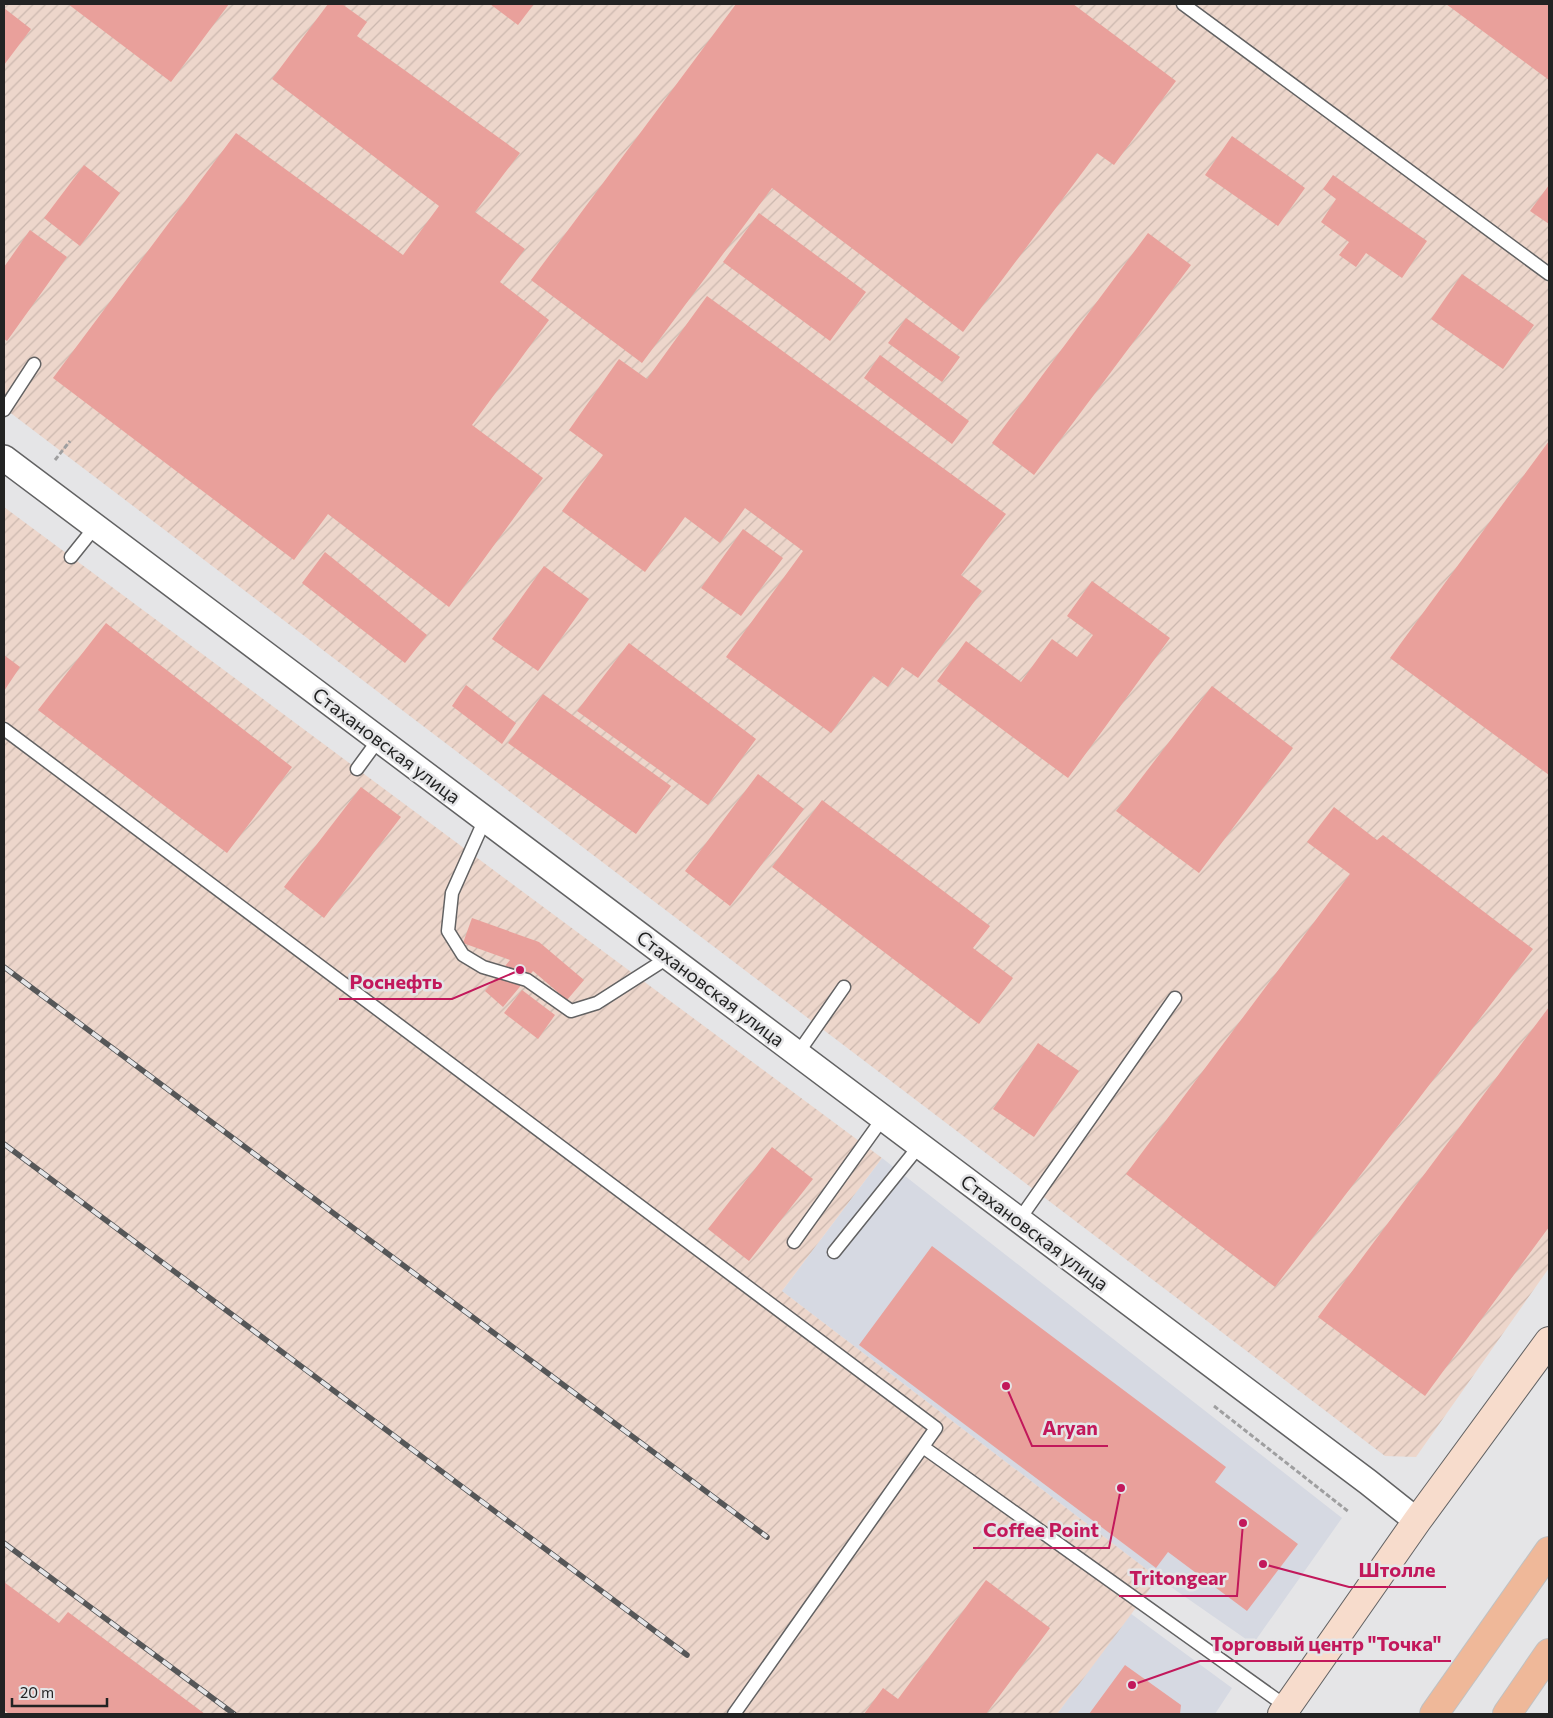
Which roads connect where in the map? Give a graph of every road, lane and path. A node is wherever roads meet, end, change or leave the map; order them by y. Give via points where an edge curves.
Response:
1 (1183, 4) edge
2 (1549, 274) edge
3 (34, 364) dead end
4 (4, 410) edge
5 (4, 458) edge
6 (95, 527) junction
7 (71, 557) dead end
8 (4, 730) edge
9 (379, 739) junction
10 (357, 769) dead end
11 (485, 819) junction
12 (670, 957) junction
13 (844, 987) dead end
14 (1174, 998) dead end
15 (798, 1054) junction
16 (883, 1118) junction
17 (920, 1145) junction
18 (1019, 1220) junction
19 (794, 1242) dead end
20 (834, 1252) dead end
21 (1549, 1341) edge
22 (923, 1447) junction
23 (1417, 1521) junction
24 (1549, 1551) edge
25 (1549, 1653) edge
26 (1285, 1711) edge
27 (734, 1714) edge
28 (1434, 1714) edge
29 (1507, 1714) edge

1 - 2 lane
3 - 4 lane
5 - 6 street, Стахановская улица
6 - 7 lane
6 - 9 street, Стахановская улица
8 - 22 lane via 936,1428
9 - 10 lane
9 - 11 street, Стахановская улица
11 - 12 street, Стахановская улица
11 - 12 lane via 452,893 448,931 463,955 483,967 527,980 571,1011 597,1003
12 - 15 street, Стахановская улица
13 - 15 lane
14 - 18 lane
15 - 16 street, Стахановская улица
16 - 17 street, Стахановская улица
16 - 19 lane
17 - 18 street, Стахановская улица
17 - 20 lane
18 - 23 street, Стахановская улица
21 - 23 main road
22 - 26 lane
22 - 27 lane
23 - 26 main road
24 - 28 main road
25 - 29 main road

